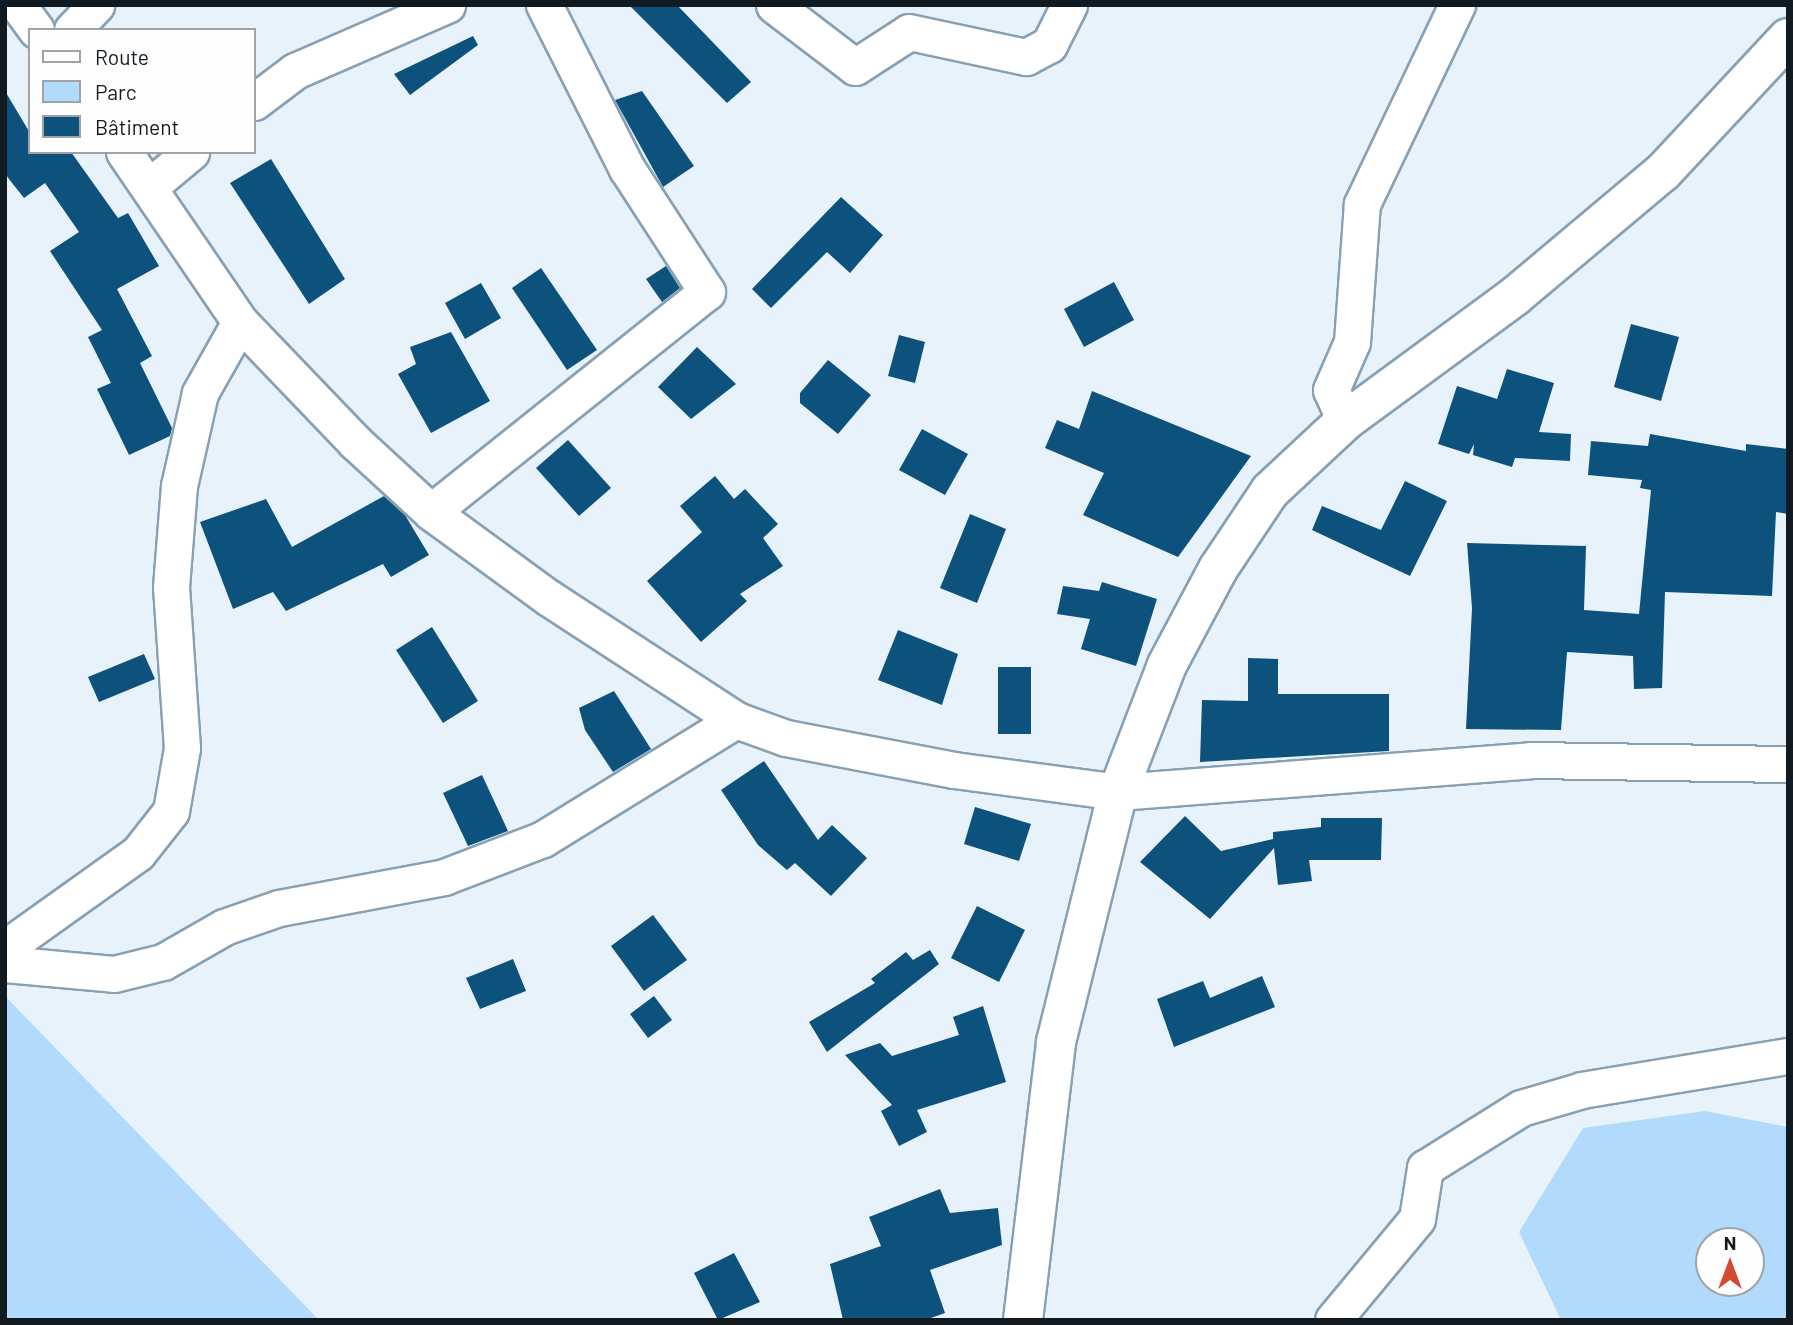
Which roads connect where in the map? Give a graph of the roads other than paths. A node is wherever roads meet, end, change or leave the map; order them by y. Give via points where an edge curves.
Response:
1 (18, 5) edge
2 (96, 5) edge
3 (447, 5) edge
4 (544, 5) edge
5 (774, 5) edge
6 (1069, 5) edge
7 (1457, 5) edge
8 (35, 28) edge
9 (74, 28) edge
10 (1788, 38) edge
11 (256, 100) edge
12 (125, 154) edge
13 (189, 154) edge
14 (149, 187) junction
15 (240, 322) junction
16 (1345, 421) junction
17 (431, 512) junction
18 (736, 720) junction
19 (1788, 764) edge
20 (1118, 792) junction
21 (5, 947) edge
22 (5, 964) edge
23 (1788, 1056) edge
24 (1023, 1320) edge
25 (1333, 1320) edge

1 - 8 street
2 - 9 street
3 - 11 street via 295,71
4 - 17 street via 627,169 707,292
5 - 6 street via 855,67 909,32 1026,57 1049,46
7 - 16 street via 1362,204 1352,342 1331,390
10 - 16 street via 1663,172 1515,296
12 - 14 street
13 - 14 street
14 - 15 street
15 - 17 street
15 - 21 street via 200,393 179,486 170,587 182,748 170,811 138,853
16 - 20 street via 1270,491 1218,569 1167,665
17 - 18 street via 549,598
18 - 20 street via 786,737 954,771
18 - 22 street via 544,839 444,877 279,908 224,927 163,962 114,974
19 - 20 street via 1531,760
20 - 24 street via 1056,1042
23 - 25 street via 1582,1090 1521,1108 1425,1168 1417,1219

